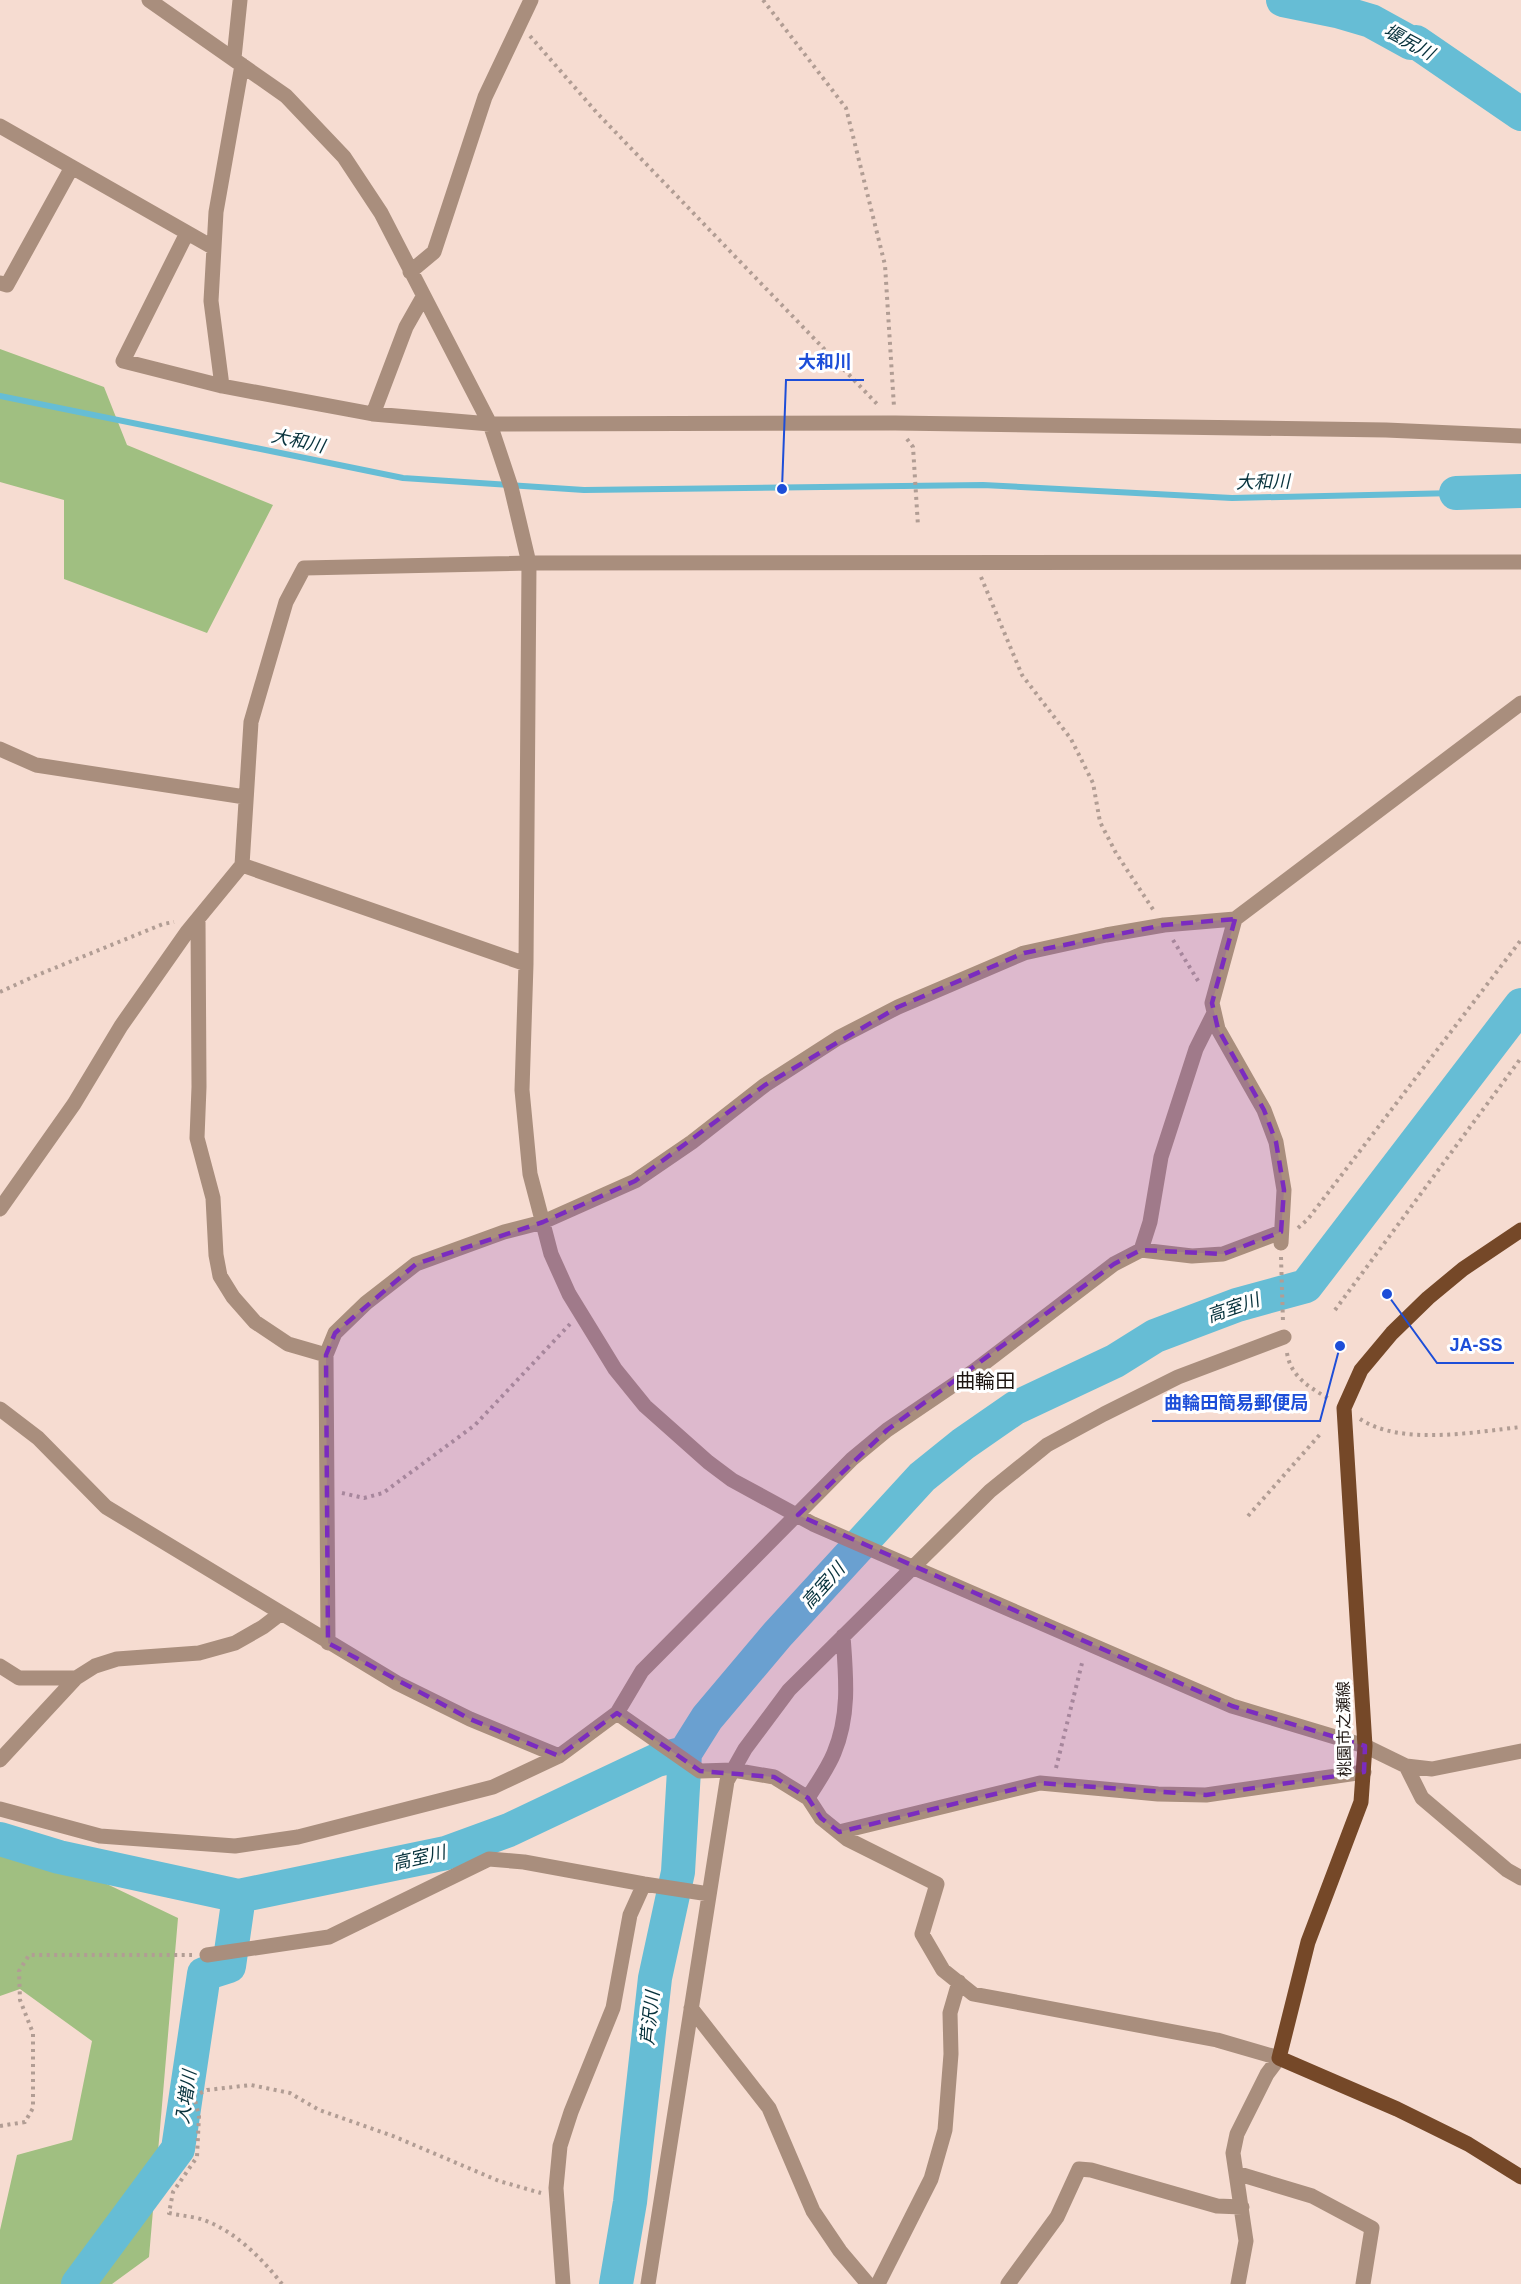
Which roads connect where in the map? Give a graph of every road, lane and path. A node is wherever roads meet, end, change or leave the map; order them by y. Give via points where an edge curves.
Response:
1 (149, 0) edge
2 (240, 0) edge
3 (531, 0) edge
4 (763, 0) edge
5 (519, 23) junction
6 (238, 61) junction
7 (0, 126) edge
8 (72, 167) junction
9 (187, 233) junction
10 (214, 248) junction
11 (410, 272) junction
12 (0, 283) edge
13 (423, 297) junction
14 (222, 386) junction
15 (373, 414) junction
16 (895, 423) junction
17 (492, 430) junction
18 (1521, 436) edge
19 (914, 447) dead end
20 (918, 526) dead end
21 (527, 555) junction
22 (1521, 562) edge
23 (975, 563) junction
24 (1521, 703) edge
25 (0, 749) edge
26 (245, 797) junction
27 (243, 865) junction
28 (198, 919) junction
29 (1235, 919) junction
30 (1164, 925) junction
31 (1521, 940) edge
32 (526, 964) junction
33 (0, 992) edge
34 (1213, 1008) junction
35 (1521, 1058) edge
36 (0, 1209) edge
37 (543, 1222) junction
38 (1521, 1230) edge
39 (1281, 1239) junction
40 (1141, 1250) junction
41 (1335, 1310) dead end
42 (580, 1313) junction
43 (1284, 1336) junction
44 (326, 1354) junction
45 (1344, 1408) junction
46 (0, 1409) edge
47 (1521, 1427) edge
48 (1322, 1432) dead end
49 (327, 1489) junction
50 (798, 1515) junction
51 (1248, 1516) dead end
52 (909, 1565) junction
53 (280, 1614) junction
54 (843, 1636) junction
55 (328, 1643) junction
56 (1087, 1643) junction
57 (0, 1665) edge
58 (76, 1678) junction
59 (617, 1713) junction
60 (1365, 1746) junction
61 (1521, 1751) edge
62 (559, 1756) junction
63 (0, 1760) edge
64 (1407, 1766) junction
65 (733, 1770) junction
66 (1364, 1772) junction
67 (1052, 1783) junction
68 (808, 1798) junction
69 (0, 1809) edge
70 (839, 1832) junction
71 (1521, 1878) edge
72 (650, 1885) junction
73 (703, 1894) junction
74 (207, 1955) joint
75 (958, 1982) junction
76 (692, 2008) junction
77 (1279, 2058) junction
78 (0, 2126) edge
79 (1236, 2174) junction
80 (1521, 2177) edge
81 (557, 2198) junction
82 (1242, 2207) junction
83 (282, 2284) edge
84 (563, 2284) edge
85 (648, 2284) edge
86 (868, 2284) edge
87 (878, 2284) edge
88 (1008, 2284) edge
89 (1238, 2284) edge
90 (1363, 2284) edge

1 - 6 street
2 - 6 street
3 - 5 street
4 - 16 path via 846,108 885,265
5 - 11 street via 485,97 434,252
5 - 16 path via 598,114
6 - 10 street
6 - 11 street via 286,96 344,157 381,213
7 - 8 street
8 - 9 street
8 - 12 street via 7,285
9 - 10 street
9 - 14 street via 123,361
10 - 14 street via 211,301
11 - 13 street
13 - 15 street via 406,327
13 - 17 street
14 - 15 street
15 - 17 street
16 - 17 street
16 - 18 street via 1386,430
17 - 21 street
19 - 20 path
21 - 23 street
21 - 26 street via 304,568 285,602 251,722
21 - 32 street
22 - 23 street
23 - 30 path via 1022,675 1071,740 1093,783 1100,822
24 - 29 street
25 - 26 street via 36,765
26 - 27 street
27 - 28 street
27 - 32 street
28 - 33 path via 163,924
28 - 36 street via 121,1026 74,1104
28 - 44 street via 197,1138 213,1198 220,1276 255,1322 288,1344
29 - 30 street
29 - 34 street
30 - 34 path
30 - 37 street via 1024,953 898,1007 838,1038 765,1084 635,1181
31 - 39 path via 1308,1219
32 - 37 street via 522,1090 530,1174
34 - 39 street via 1218,1029 1264,1110 1276,1142 1284,1190
34 - 40 street via 1161,1157
35 - 41 path
37 - 42 street via 551,1254
37 - 44 street via 417,1264 335,1333
38 - 45 main road, 桃園市之瀬線 via 1454,1276 1392,1333 1361,1370
39 - 40 street via 1223,1254 1192,1256
39 - 43 path
40 - 50 street via 1114,1264 974,1371 887,1430 852,1459
42 - 49 path via 475,1425 383,1493 364,1498
42 - 50 street via 615,1369 676,1436 732,1480
43 - 45 path via 1288,1362 1303,1383
43 - 52 street via 1178,1377 1047,1445
44 - 49 street
45 - 47 path via 1369,1424 1412,1435
45 - 60 main road, 桃園市之瀬線
46 - 53 street via 38,1438 106,1507
48 - 51 path
49 - 55 street
50 - 52 street
50 - 59 street via 642,1671
52 - 54 street
52 - 56 street
53 - 55 street
53 - 58 street via 234,1643 199,1653 117,1659
54 - 65 street via 789,1690
54 - 68 street via 847,1685 843,1725 834,1754
55 - 62 street via 470,1719
56 - 60 street via 1232,1706
56 - 67 path
57 - 58 street via 19,1678
58 - 63 street
59 - 62 street
59 - 65 street via 700,1771
60 - 64 street
60 - 66 main road, 桃園市之瀬線
61 - 64 street via 1432,1769
62 - 69 street via 493,1786 298,1837 235,1846 100,1836
64 - 71 street via 1422,1798
65 - 68 street via 774,1777
65 - 73 street via 727,1781
66 - 67 street via 1206,1795
66 - 77 main road, 桃園市之瀬線 via 1361,1802 1308,1942
67 - 70 street
68 - 70 street via 821,1818
70 - 75 street via 937,1884 922,1934 943,1971
72 - 73 street
72 - 74 street via 489,1859 329,1937
72 - 81 street via 627,1926 613,2008 560,2146
73 - 76 street
74 - 78 path via 29,1955 19,1971 21,2000 33,2033 33,2108 25,2122
75 - 77 street via 973,1994 1217,2040
75 - 87 street via 950,2013 945,2130 931,2180
76 - 85 street
76 - 86 street via 769,2108 813,2211
77 - 79 street via 1237,2134 1233,2153
77 - 80 main road via 1397,2109 1468,2144
79 - 82 street
79 - 90 street via 1312,2196 1372,2228
81 - 83 path via 499,2181 319,2110 290,2093 251,2085 207,2090 194,2096 199,2116 197,2157 173,2192 168,2213 198,2218 225,2231 265,2263
81 - 84 street
82 - 88 street via 1217,2206 1079,2169 1057,2217
82 - 89 street via 1246,2241

